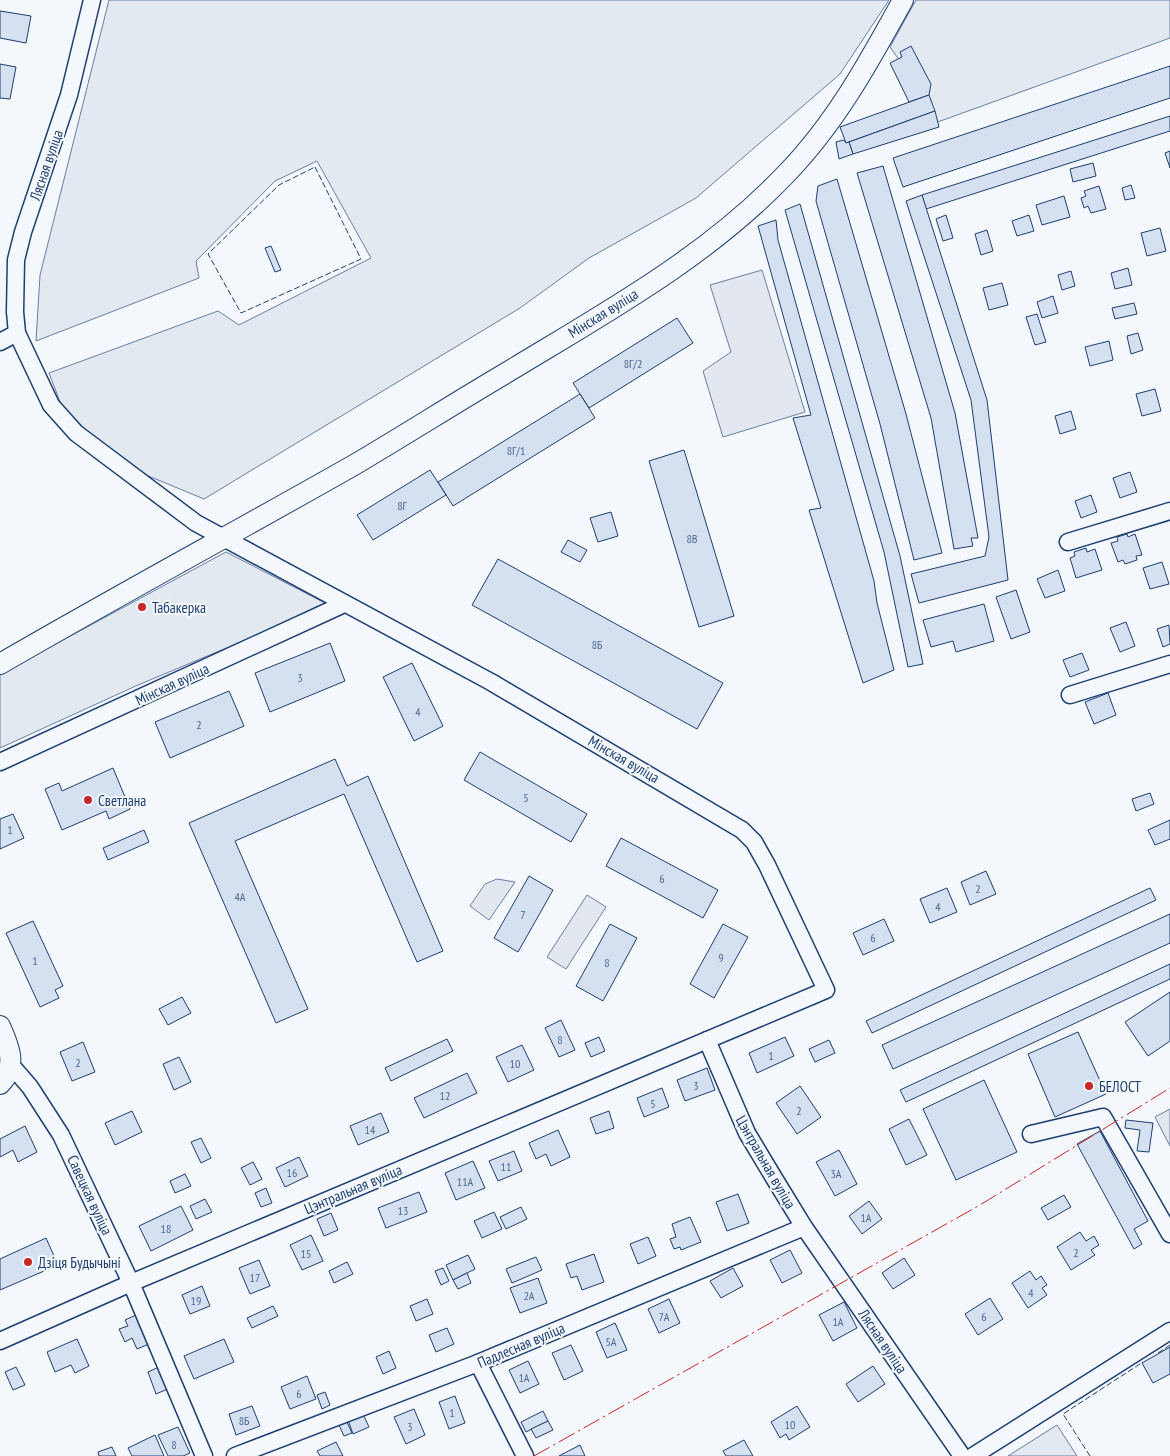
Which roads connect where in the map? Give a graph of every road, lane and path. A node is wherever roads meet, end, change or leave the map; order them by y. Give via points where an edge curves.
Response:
1 (92, 0) edge
2 (903, 0) edge
3 (17, 333) junction
4 (0, 342) edge
5 (1170, 511) edge
6 (224, 538) junction
7 (1068, 542) dead end
8 (344, 604) junction
9 (0, 664) edge
10 (1170, 664) edge
11 (1070, 695) dead end
12 (0, 762) edge
13 (826, 990) joint
14 (0, 1026) edge
15 (707, 1040) junction
16 (11, 1065) junction
17 (0, 1084) edge
18 (1031, 1134) dead end
19 (804, 1227) junction
20 (1170, 1234) edge
21 (131, 1283) junction
22 (1170, 1331) edge
23 (0, 1341) edge
24 (478, 1363) junction
25 (204, 1456) edge
26 (234, 1456) edge
27 (525, 1456) edge
28 (962, 1456) edge
29 (973, 1456) edge

1 - 3 street, Лясная вуліца via 69,95 16,260
2 - 6 main road, Мінская вуліца via 836,114 787,173 732,226 593,320 357,463
3 - 4 street
3 - 6 street via 51,405 76,433 196,523
5 - 7 street
6 - 8 street, Мінская вуліца
6 - 9 main road, Мінская вуліца
8 - 12 street, Мінская вуліца
8 - 13 street, Мінская вуліца via 491,682 748,835 767,865
10 - 11 street
13 - 15 street, Цэнтральная вуліца
14 - 16 main road via 8,1044
15 - 19 street, Цэнтральная вуліца via 747,1133
15 - 21 street, Цэнтральная вуліца
16 - 17 main road
16 - 21 street, Савецкая вуліца via 30,1087 61,1135
18 - 20 street via 1102,1117
19 - 24 street, Падлесная вуліца
19 - 28 street, Лясная вуліца
21 - 23 street, Цэнтральная вуліца
21 - 25 street, Савецкая вуліца
22 - 29 street
24 - 26 street, Падлесная вуліца
24 - 27 street

